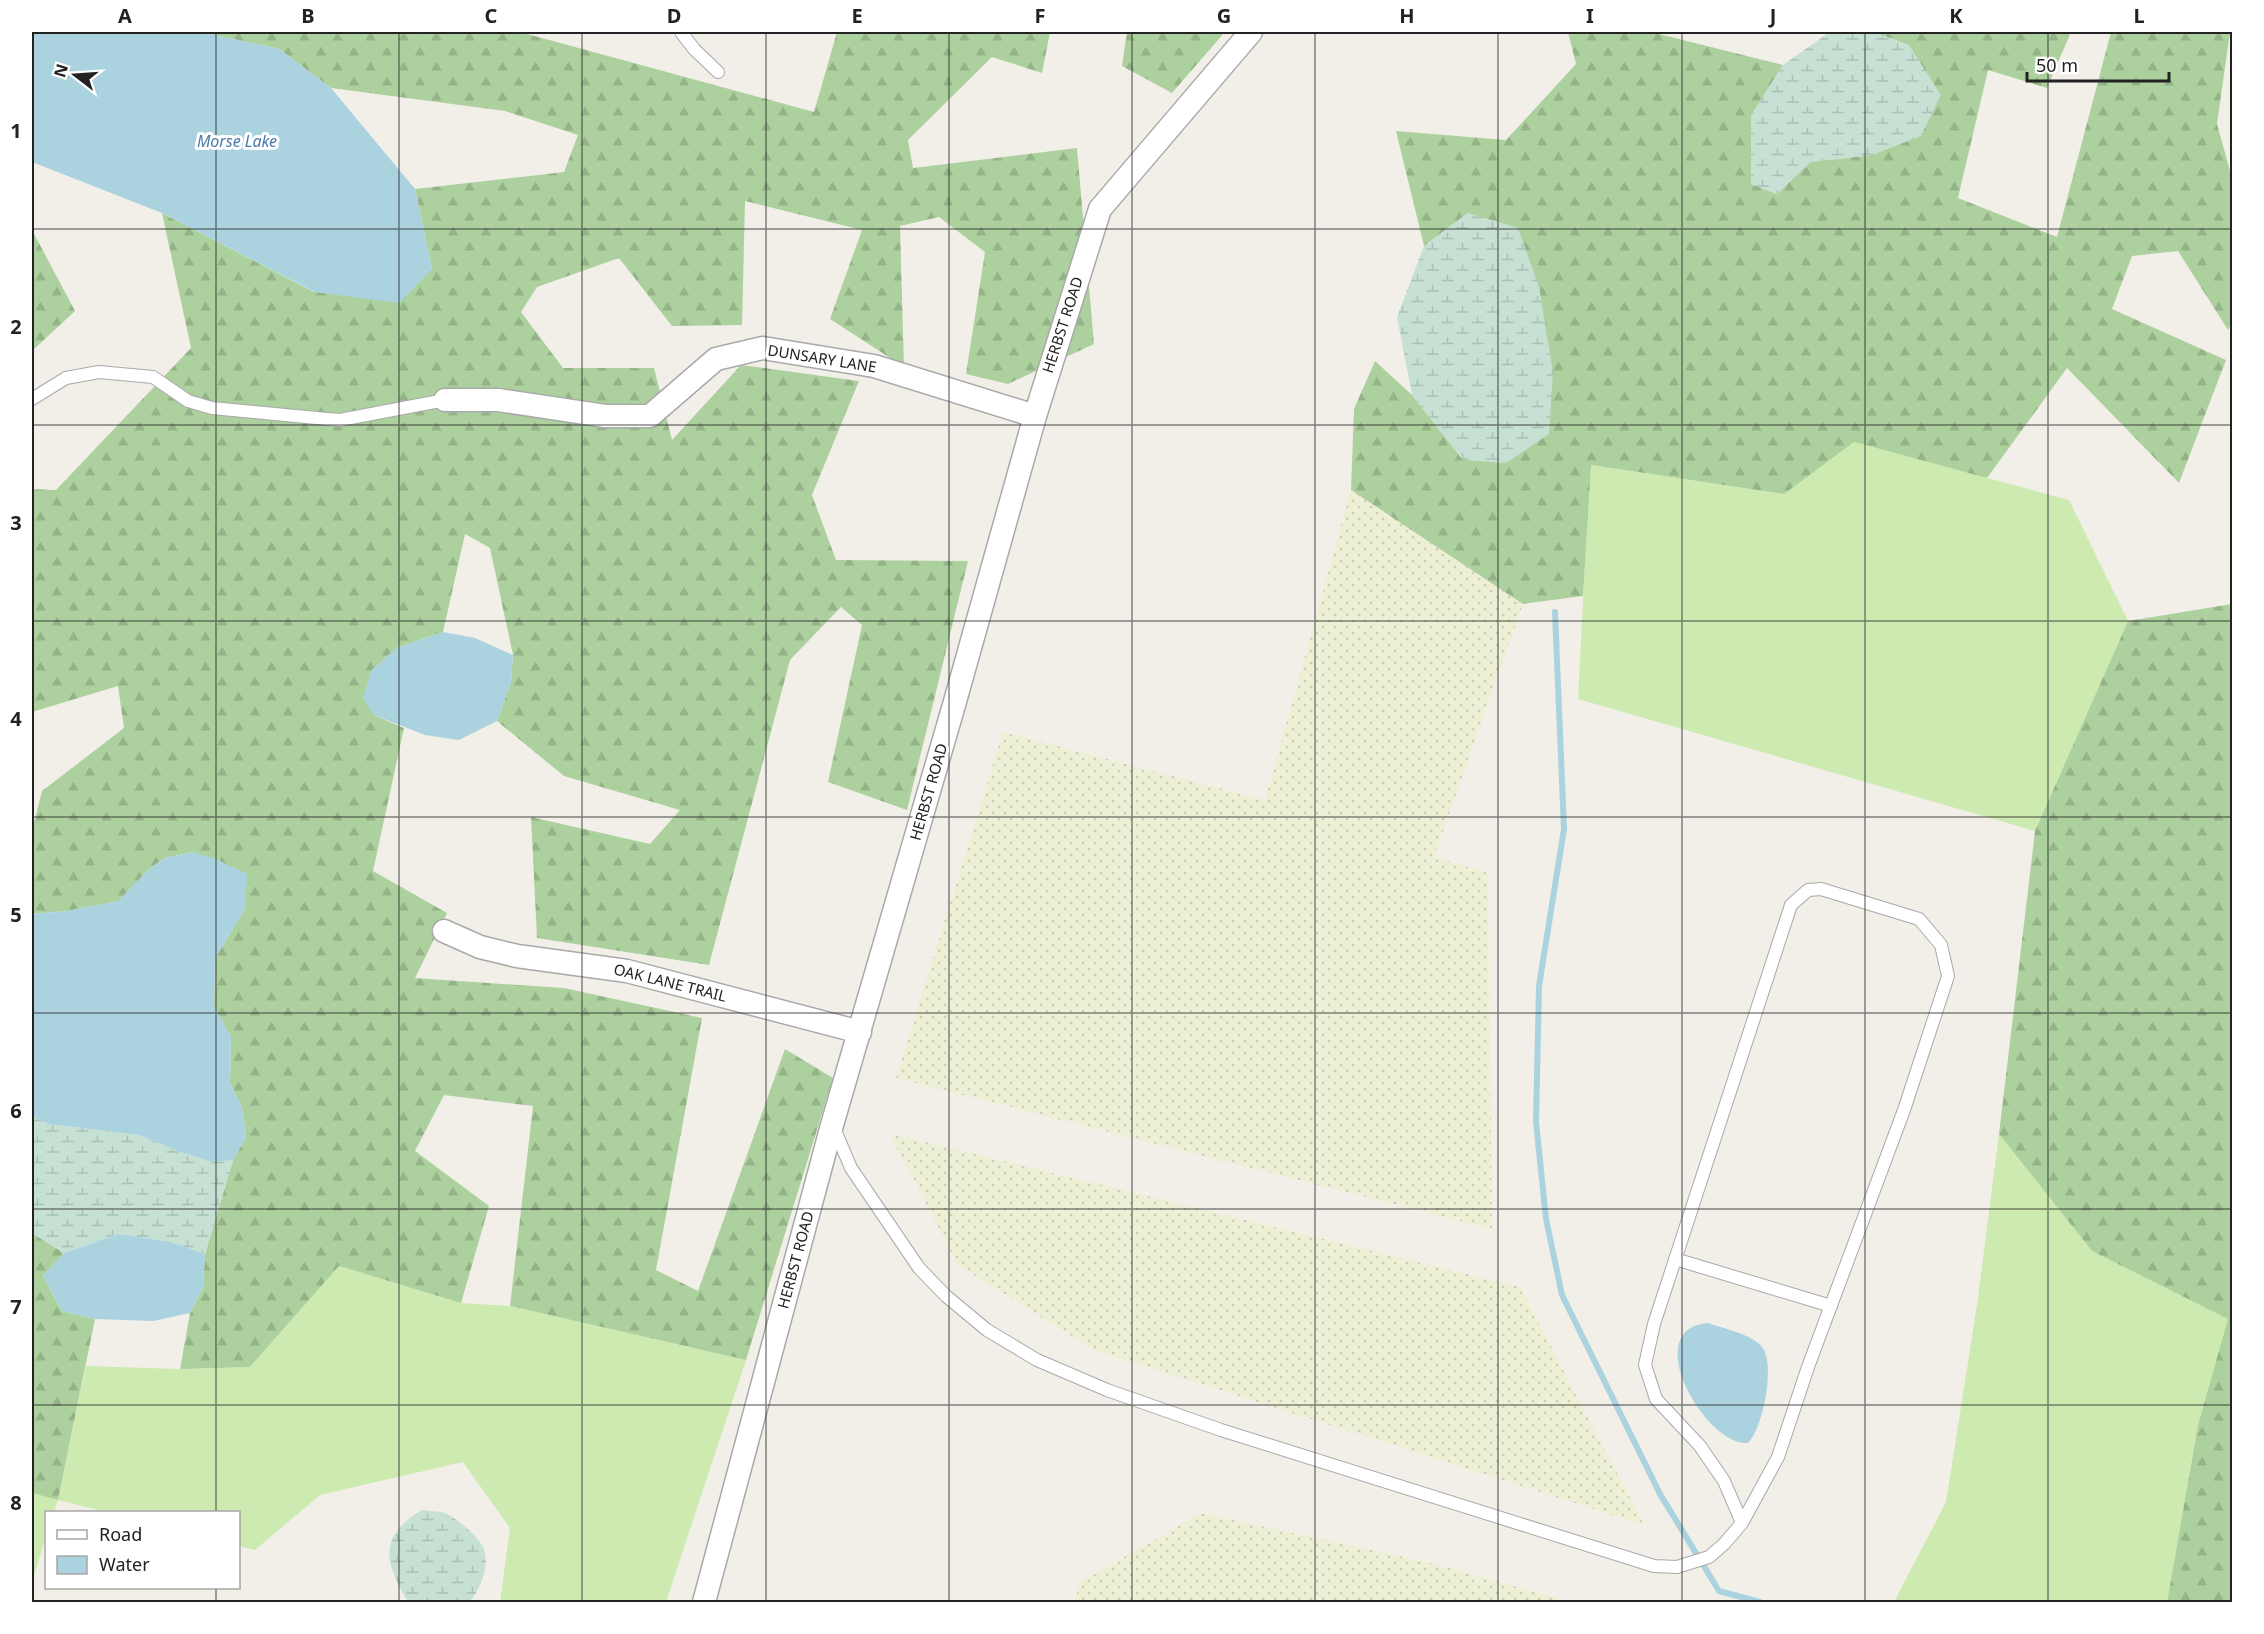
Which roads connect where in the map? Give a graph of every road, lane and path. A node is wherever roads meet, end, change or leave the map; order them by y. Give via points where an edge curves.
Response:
1 (681, 32) edge
2 (1251, 32) edge
3 (718, 72) dead end
4 (32, 399) edge
5 (445, 400) joint
6 (1035, 416) junction
7 (444, 932) dead end
8 (860, 1032) junction
9 (832, 1125) junction
10 (1675, 1259) junction
11 (1831, 1306) junction
12 (1742, 1522) junction
13 (704, 1602) edge

1 - 3 lane
2 - 6 street, HERBST ROAD via 1100,209
4 - 5 lane via 66,378 99,372 153,377 188,401 212,408 327,419 340,420
5 - 6 street, DUNSARY LANE via 498,400 605,416 650,416 716,359 763,348 873,366
6 - 8 street, HERBST ROAD
7 - 8 street, OAK LANE TRAIL via 489,950 627,971
8 - 9 street, HERBST ROAD
9 - 12 lane via 851,1168 919,1268 987,1330 1037,1360 1107,1390 1221,1430 1654,1566 1677,1568 1709,1557
9 - 13 street, HERBST ROAD
10 - 11 lane
10 - 11 lane via 1791,905 1808,890 1821,889 1919,919 1941,945 1948,976 1904,1110
10 - 12 lane via 1645,1365 1656,1399 1700,1446 1724,1481
11 - 12 lane via 1778,1457

